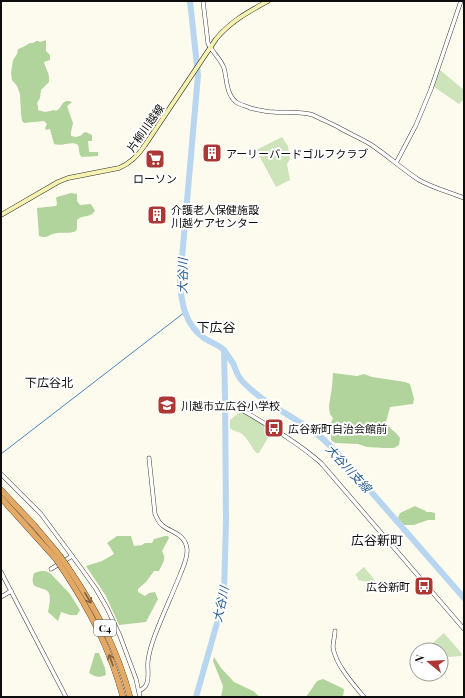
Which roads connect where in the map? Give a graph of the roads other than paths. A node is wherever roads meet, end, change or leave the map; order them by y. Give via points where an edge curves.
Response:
1 (203, 1) edge
2 (268, 1) edge
3 (461, 1) edge
4 (210, 47) junction
5 (396, 162) junction
6 (464, 198) edge
7 (1, 215) edge
8 (239, 408) dead end
9 (149, 458) dead end
10 (1, 474) edge
11 (1, 490) edge
12 (1, 498) edge
13 (72, 556) junction
14 (58, 558) junction
15 (65, 567) junction
16 (52, 569) dead end
17 (1, 572) edge
18 (11, 591) junction
19 (1, 597) edge
20 (464, 629) edge
21 (335, 631) dead end
22 (139, 691) junction
23 (66, 697) edge
24 (123, 697) edge
25 (130, 697) edge
26 (140, 697) edge
27 (364, 697) edge

1 - 4 street
2 - 4 main road, 片柳川越線 via 228,26
3 - 5 street via 431,88 416,125
4 - 5 street via 221,62 230,93 236,102 260,110 298,112 314,116 369,144
4 - 7 main road, 片柳川越線 via 143,149 131,162 119,168 58,182
5 - 6 street via 425,183
8 - 20 street via 294,441 321,463
9 - 22 street via 155,514 162,525 181,536 187,551 151,646 146,685
10 - 13 street via 41,514
11 - 14 highway, C4 via 34,525
12 - 14 highway, C4
13 - 16 street
13 - 22 street via 107,608 120,636
14 - 15 highway, C4, bridge
24 -> 15 highway, C4 via 97,626
15 -> 25 highway, C4 via 83,590 102,623 116,653
17 - 18 street
18 - 19 street
18 - 23 street
21 - 27 street via 333,646 338,663
22 - 26 street

